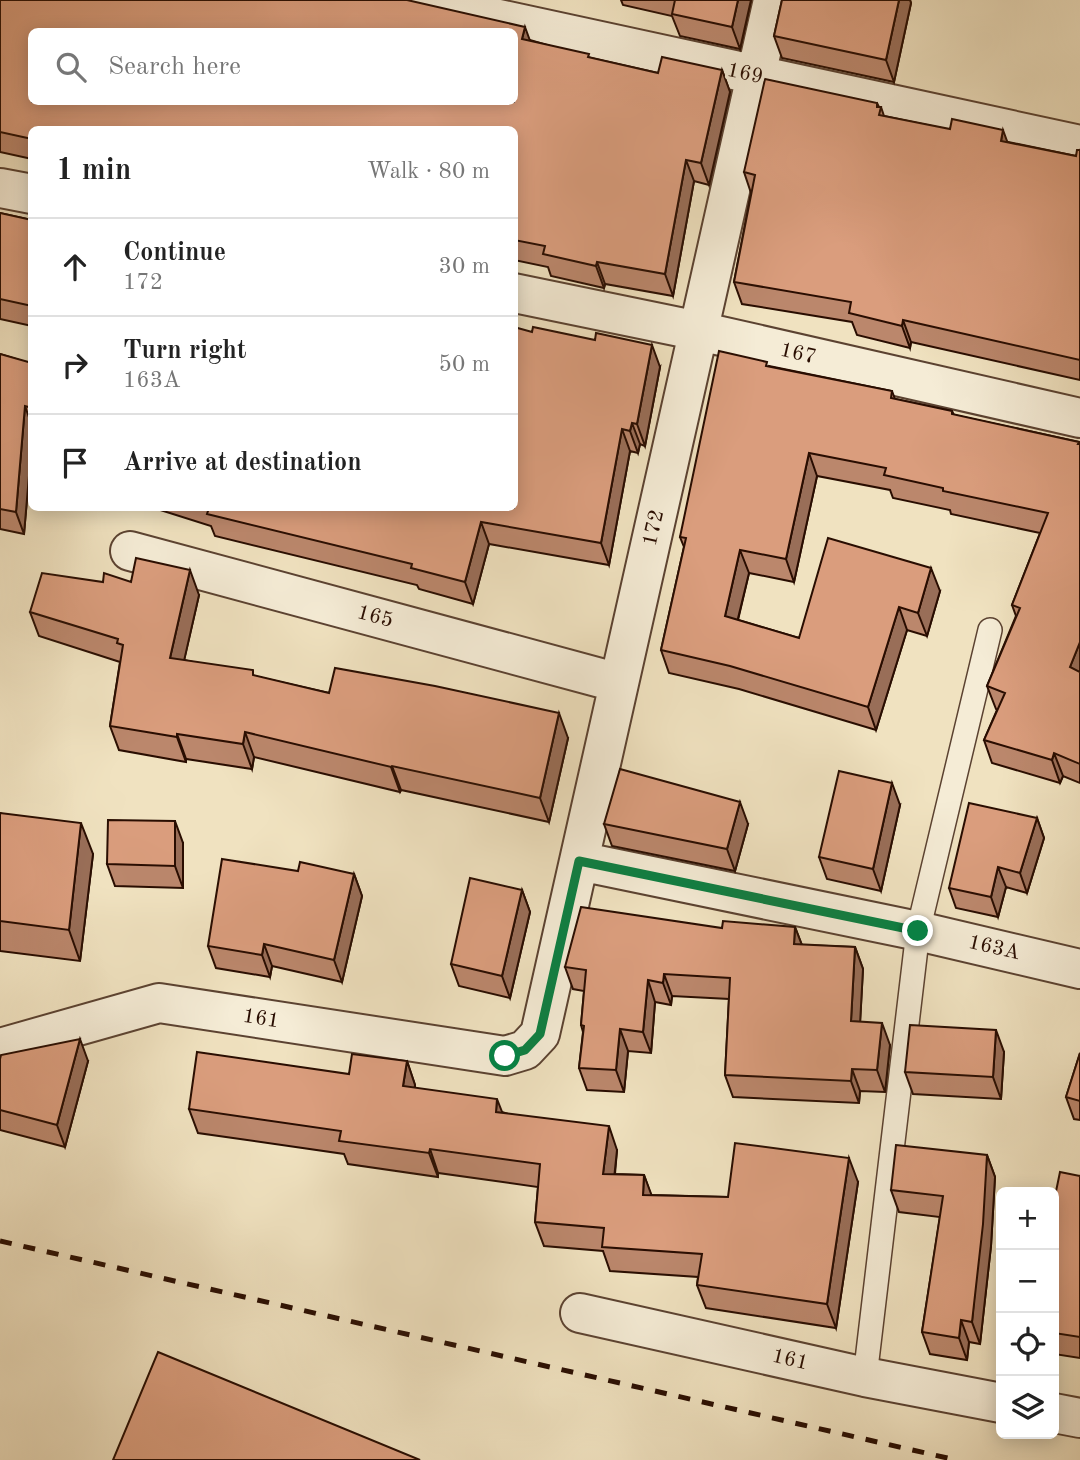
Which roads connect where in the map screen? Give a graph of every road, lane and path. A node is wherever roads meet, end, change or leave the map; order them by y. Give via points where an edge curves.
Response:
1 (411, 0) edge
2 (773, 0) edge
3 (757, 76) junction
4 (1080, 145) edge
5 (0, 188) edge
6 (28, 193) edge
7 (518, 294) edge
8 (699, 331) junction
9 (1080, 418) edge
10 (130, 551) dead end
11 (990, 630) dead end
12 (619, 683) junction
13 (579, 861) junction
14 (918, 931) junction
15 (1080, 969) edge
16 (0, 1048) edge
17 (525, 1050) joint
18 (580, 1313) dead end
19 (864, 1377) junction
20 (996, 1402) edge
21 (1059, 1414) edge
22 (1080, 1418) edge

1 - 3 street, 169
2 - 3 street, 172
3 - 4 street, 169
3 - 8 street, 172
5 - 6 street
7 - 8 street, 167
8 - 9 street, 167
8 - 12 street, 172
10 - 12 street, 165
11 - 14 lane
12 - 13 street, 172
13 - 14 street, 163A
13 - 17 street, 172 via 540,1034
14 - 15 street, 163A
14 - 19 lane
16 - 17 street, 161 via 159,1003 505,1056
18 - 19 street, 161
19 - 20 street, 161
21 - 22 street

